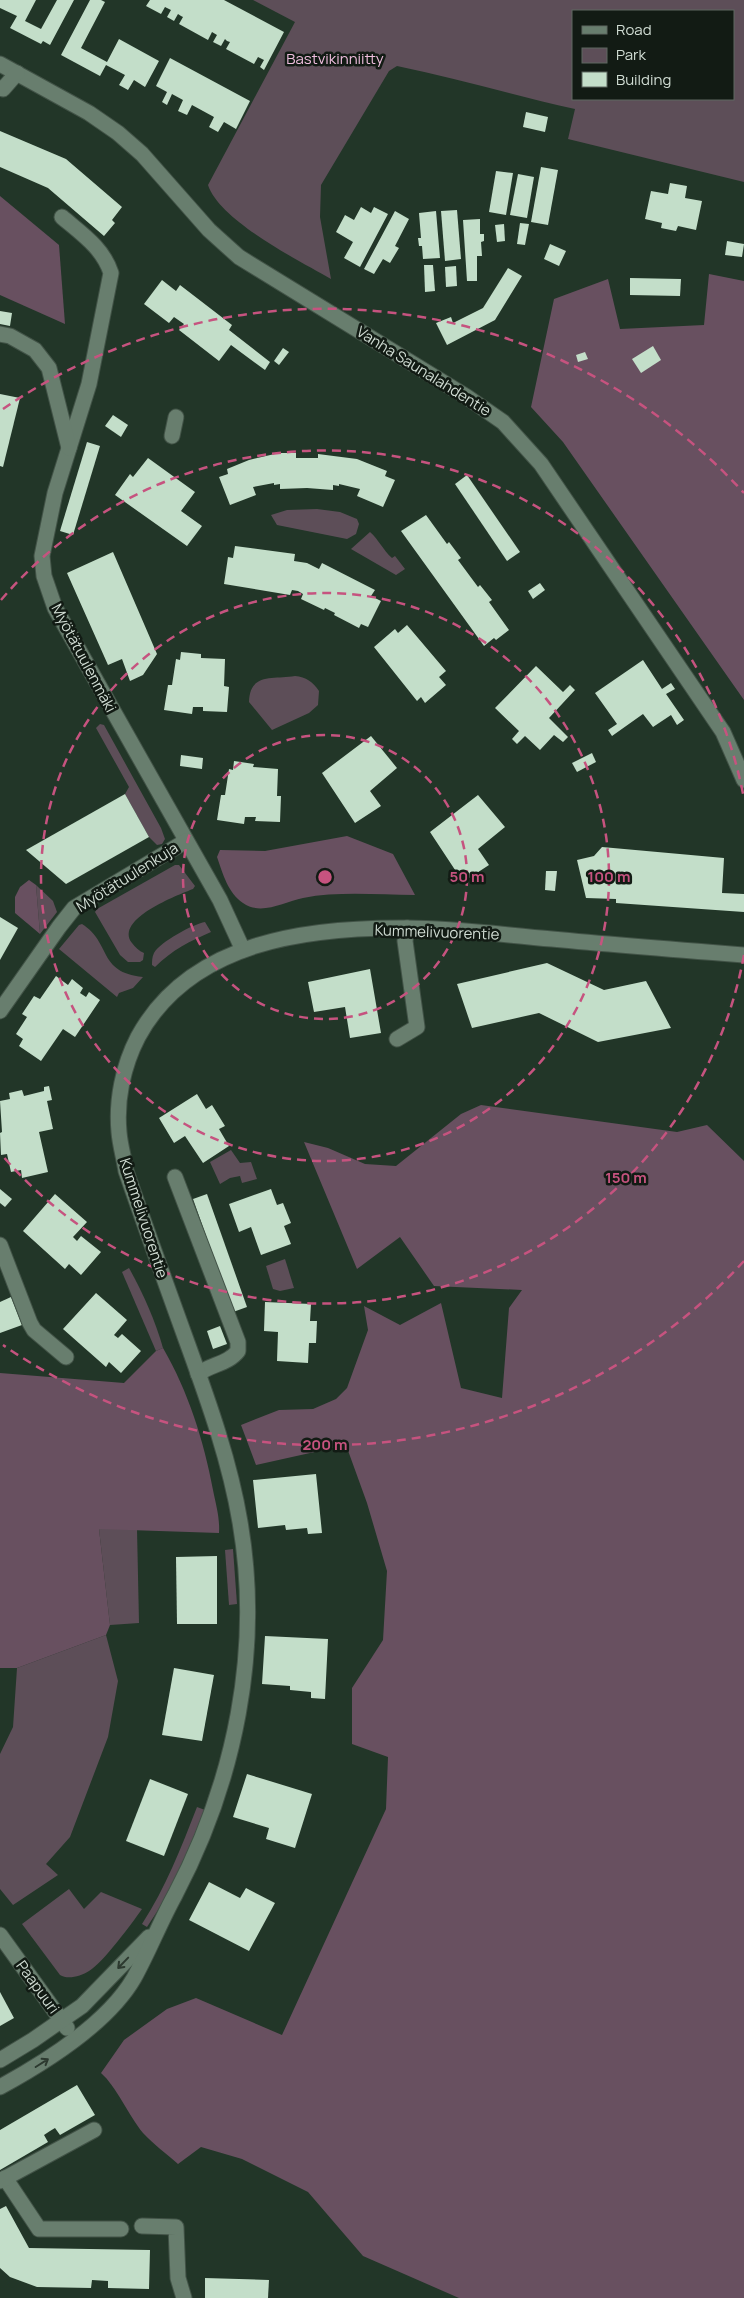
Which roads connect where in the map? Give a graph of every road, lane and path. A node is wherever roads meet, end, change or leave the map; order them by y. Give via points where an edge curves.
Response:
1 (0, 64) edge
2 (17, 73) junction
3 (0, 88) edge
4 (62, 217) dead end
5 (0, 334) edge
6 (176, 417) dead end
7 (172, 436) dead end
8 (69, 448) junction
9 (744, 780) edge
10 (186, 841) junction
11 (407, 928) junction
12 (243, 950) junction
13 (744, 954) edge
14 (0, 1011) edge
15 (397, 1039) dead end
16 (175, 1177) dead end
17 (0, 1245) edge
18 (66, 1357) dead end
19 (198, 1374) junction
20 (157, 1928) junction
21 (0, 1935) edge
22 (63, 2021) junction
23 (74, 2040) junction
24 (0, 2060) edge
25 (0, 2088) edge
26 (94, 2130) dead end
27 (3, 2179) edge
28 (142, 2226) dead end
29 (121, 2229) dead end
30 (184, 2298) edge

1 - 2 street, Vanha Saunalahdentie
2 - 3 street via 3,89
2 - 9 street, Vanha Saunalahdentie via 118,133 142,154 208,230 240,257 503,422 541,464 723,732
4 - 8 street, Myötätuulenmäki via 94,244 111,273 89,384
5 - 8 street via 36,350 49,368
6 - 7 street
8 - 10 street, Myötätuulenmäki via 55,493 42,556 44,576 55,608
10 - 12 street, Myötätuulenmäki via 220,900
10 - 14 street, Myötätuulenkuja via 74,908
11 - 12 street, Kummelivuorentie via 314,934
11 - 13 street, Kummelivuorentie
11 - 15 street via 405,941 417,1027
12 - 19 street, Kummelivuorentie via 195,973 156,1008 124,1069 120,1102 119,1132 126,1171
16 - 19 street via 238,1342 238,1352 231,1360 208,1367
17 - 18 street via 34,1330
19 - 20 street, Kummelivuorentie via 225,1452 240,1522 247,1576 248,1639 243,1695 230,1754 210,1818
20 -> 22 street, Kummelivuorentie via 98,1991
20 - 23 street, Kummelivuorentie via 133,1980
21 - 22 street, Paapuuri
22 - 23 street, Paapuuri
22 - 24 street, Kummelivuorentie
25 -> 23 street, Kummelivuorentie via 45,2062
26 - 27 street
27 - 29 street via 39,2229
28 - 30 street via 176,2227 178,2278

